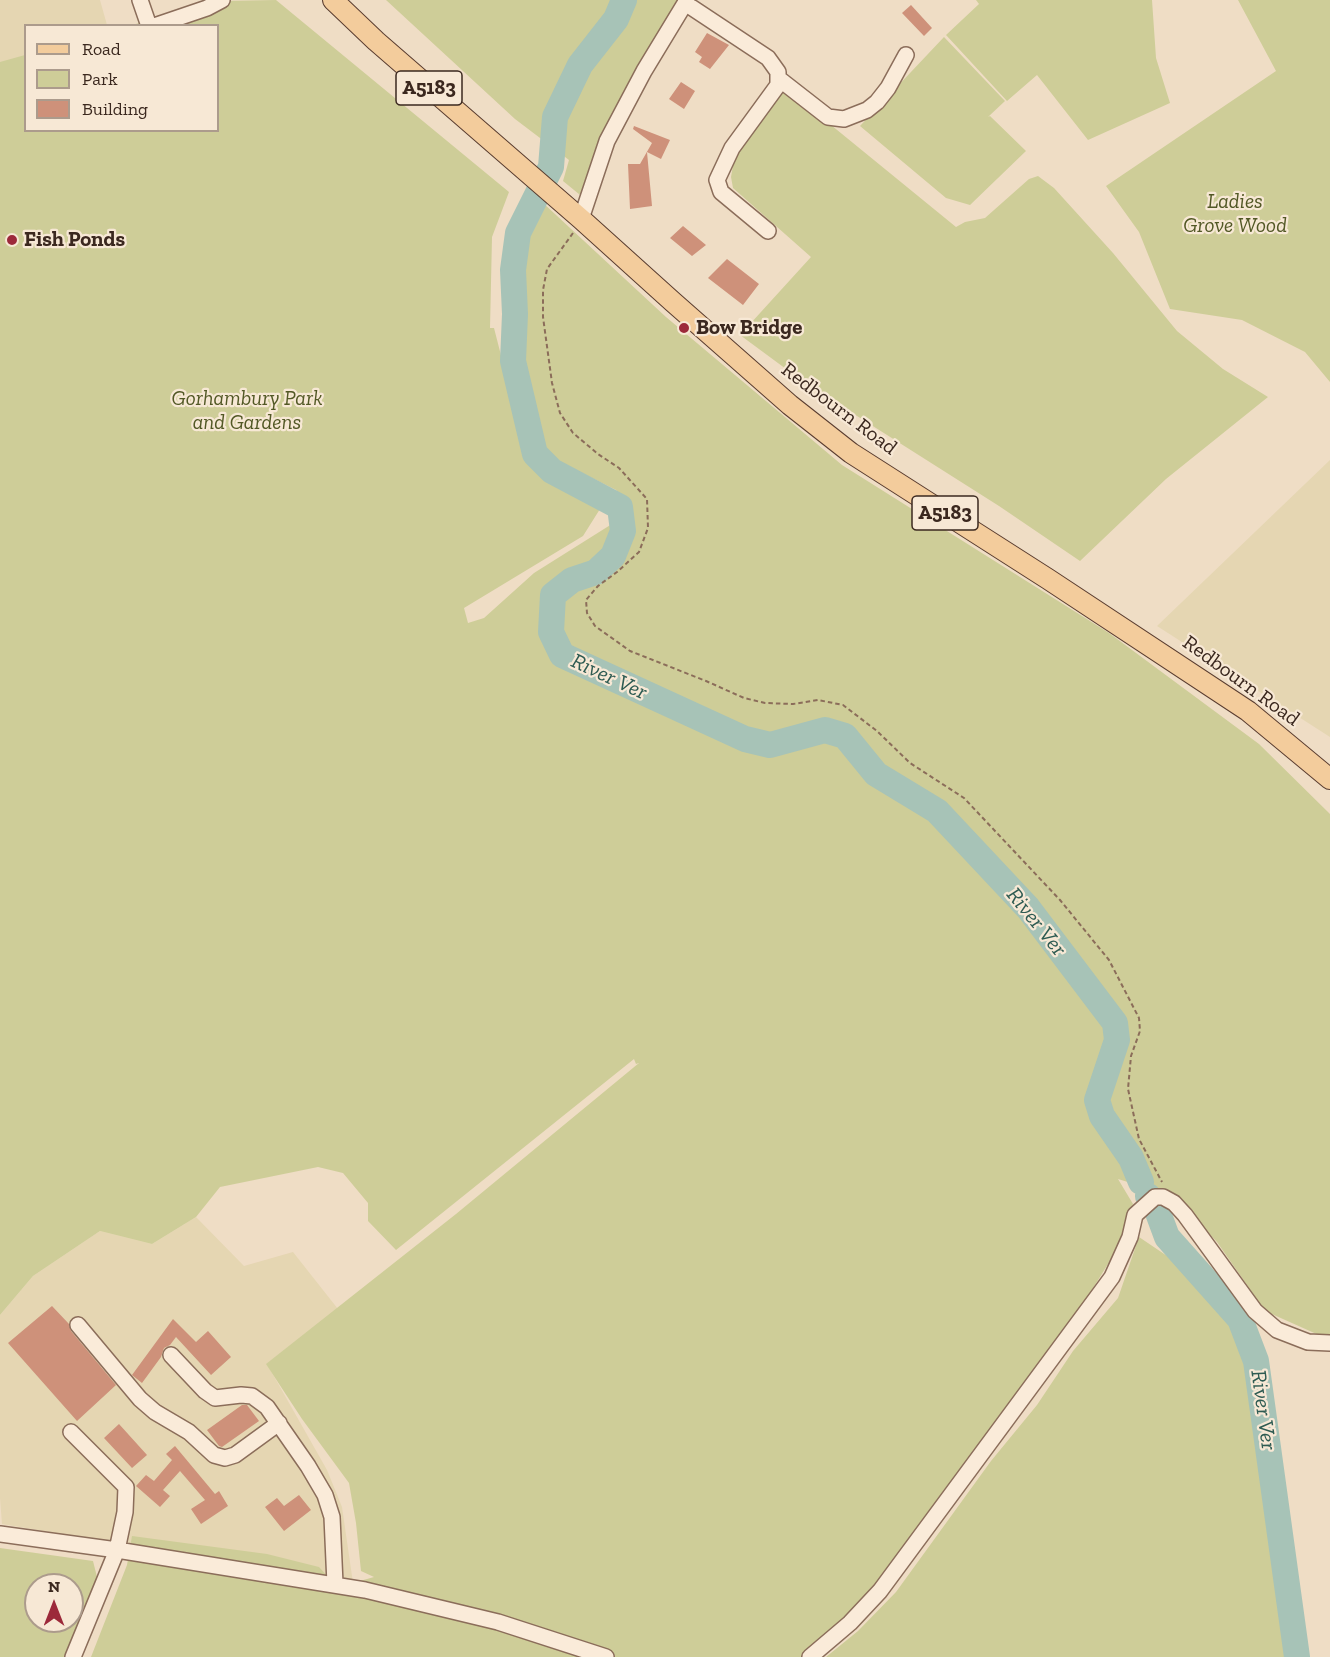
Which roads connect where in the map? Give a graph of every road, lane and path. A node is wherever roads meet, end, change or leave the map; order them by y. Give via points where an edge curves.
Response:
1 (140, 0) edge
2 (222, 0) edge
3 (333, 0) edge
4 (686, 2) edge
5 (148, 24) edge
6 (160, 24) edge
7 (906, 54) dead end
8 (778, 78) junction
9 (578, 225) junction
10 (768, 231) dead end
11 (1330, 779) edge
12 (1159, 1197) junction
13 (78, 1325) dead end
14 (1330, 1343) edge
15 (171, 1355) dead end
16 (279, 1423) junction
17 (71, 1432) dead end
18 (0, 1534) edge
19 (117, 1550) junction
20 (335, 1584) junction
21 (73, 1657) edge
22 (606, 1657) edge
23 (810, 1657) edge

1 - 5 street
2 - 6 street
3 - 9 main road, Redbourn Road / A5183 via 555,197
4 - 8 street via 768,58
4 - 9 street via 608,141
7 - 8 street via 877,102 844,119 828,117
8 - 10 street via 778,85 732,148 717,180 721,192
9 - 11 main road, Redbourn Road / A5183 via 851,453 1248,711
9 - 12 path via 547,269 543,290 552,383 560,413 573,433 619,468 647,499 648,528 639,552 586,600 587,613 596,626 630,651 744,698 765,703 818,700 843,705 910,763 964,798 1060,900 1109,960 1139,1018 1128,1089 1139,1139 1162,1179
12 - 14 street via 1174,1203 1185,1215 1255,1311 1277,1330 1308,1342
12 - 23 street via 1136,1215 1112,1277 880,1591
13 - 16 street via 140,1399 189,1432 214,1455 235,1455
15 - 16 street via 215,1398 252,1396
16 - 20 street via 325,1495 332,1517
17 - 19 street via 126,1487
18 - 19 street
19 - 20 street
19 - 21 street
20 - 22 street via 498,1622

